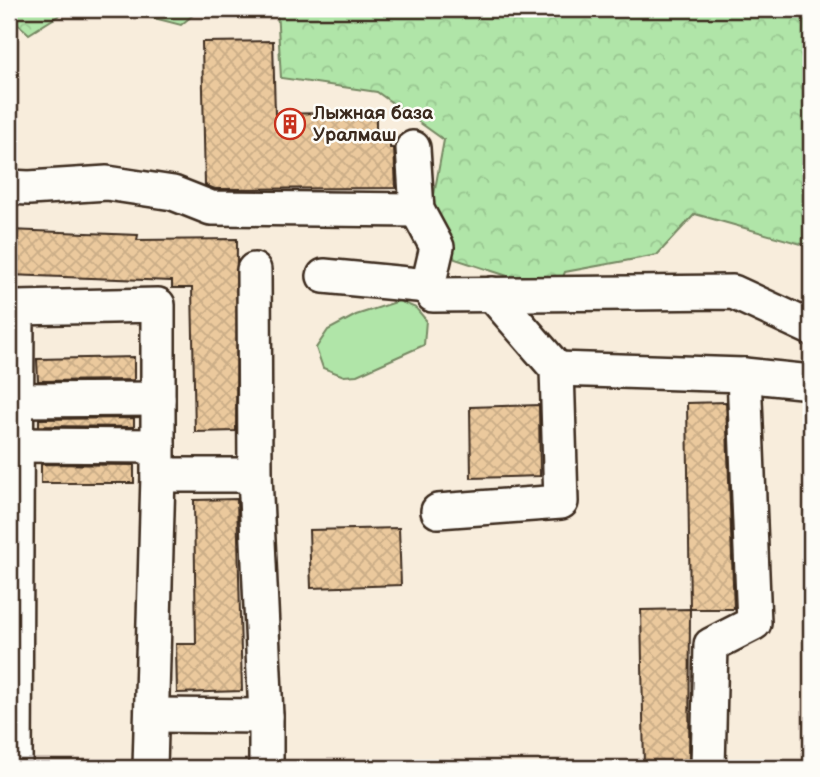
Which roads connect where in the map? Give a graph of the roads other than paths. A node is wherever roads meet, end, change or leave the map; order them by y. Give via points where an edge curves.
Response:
1 (414, 148) dead end
2 (9, 187) edge
3 (416, 210) junction
4 (254, 270) dead end
5 (324, 276) dead end
6 (428, 286) junction
7 (492, 294) junction
8 (811, 328) edge
9 (557, 369) junction
10 (744, 375) junction
11 (811, 382) edge
12 (158, 399) junction
13 (16, 400) junction
14 (16, 445) junction
15 (159, 461) junction
16 (256, 475) junction
17 (438, 511) dead end
18 (153, 715) junction
19 (266, 716) junction
20 (15, 768) edge
21 (150, 768) edge
22 (266, 768) edge
23 (708, 768) edge

1 - 3 lane
2 - 3 lane via 107,183 173,193 211,208
3 - 6 lane via 437,247
4 - 16 lane
5 - 6 lane
6 - 7 lane via 433,295
7 - 8 lane via 733,292
7 - 9 lane
9 - 10 lane
9 - 17 lane via 561,502
10 - 11 lane
10 - 23 lane via 754,623 711,645
12 - 13 lane
12 - 13 lane via 158,306 149,306 17,308
12 - 15 lane
13 - 14 lane
14 - 15 lane
14 - 20 lane
15 - 16 lane
15 - 18 lane
16 - 19 lane
18 - 19 lane
18 - 21 lane
19 - 22 lane

